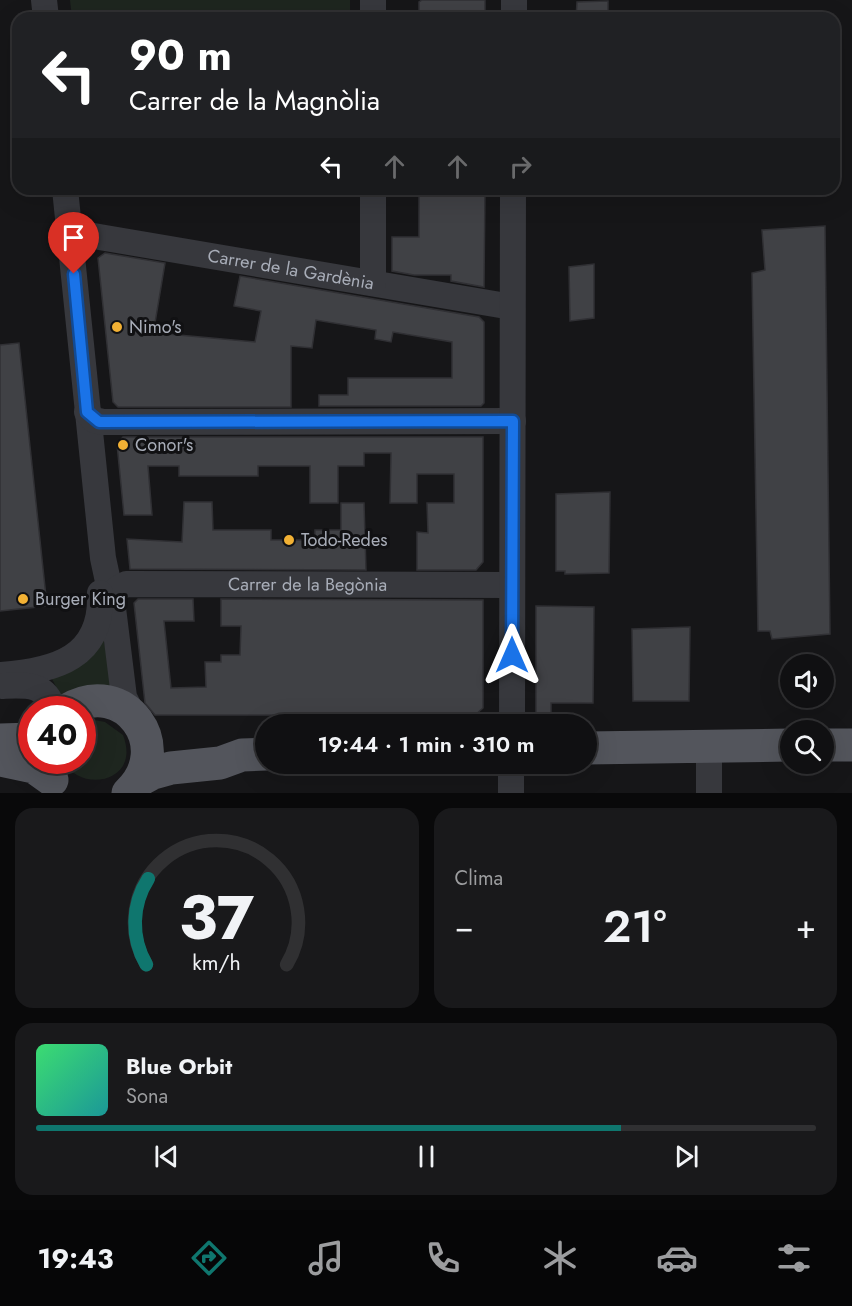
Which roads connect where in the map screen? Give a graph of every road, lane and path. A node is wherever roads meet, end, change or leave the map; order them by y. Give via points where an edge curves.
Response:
1 (66, 195) edge
2 (373, 195) edge
3 (513, 195) edge
4 (70, 232) junction
5 (373, 283) junction
6 (512, 307) junction
7 (87, 412) junction
8 (513, 421) junction
9 (103, 558) junction
10 (512, 585) junction
11 (112, 600) junction
12 (0, 675) edge
13 (0, 686) edge
14 (48, 696) edge
15 (96, 700) edge
16 (512, 714) edge
17 (139, 724) junction
18 (18, 739) edge
19 (0, 740) edge
20 (780, 745) edge
21 (834, 745) edge
22 (852, 745) edge
23 (709, 746) junction
24 (597, 748) edge
25 (254, 754) edge
26 (0, 760) edge
27 (511, 774) edge
28 (54, 778) edge
29 (134, 787) edge
30 (511, 793) edge
31 (709, 793) edge

1 - 4 street
2 - 5 street
3 - 6 street
4 - 5 street, Carrer de la Gardènia
4 - 7 street
5 - 6 street, Carrer de la Gardènia
6 - 8 street
7 - 8 street via 94,420 103,422
7 - 9 street
8 - 10 street
9 - 11 street
9 - 12 street via 99,619 84,649 53,666
10 - 11 street, Carrer de la Begònia via 126,584 117,588
10 - 16 street
11 - 17 street via 124,697
13 - 14 street via 25,685 39,688
15 - 17 main road via 120,706
17 - 25 main road via 153,740 166,745 220,747
17 - 29 main road via 148,755
18 - 19 main road
20 - 23 main road
21 - 22 main road
23 - 24 main road
23 - 31 street
25 - 29 main road via 159,771
26 - 28 main road via 34,767
27 - 30 street

